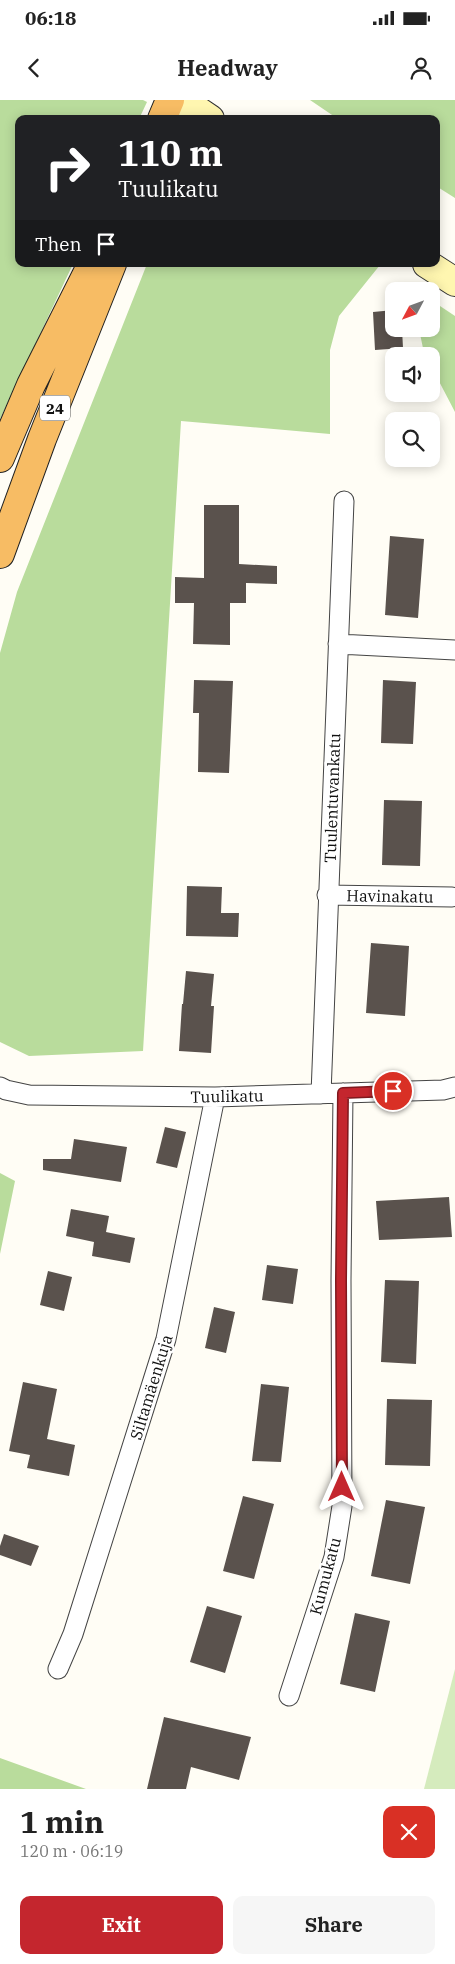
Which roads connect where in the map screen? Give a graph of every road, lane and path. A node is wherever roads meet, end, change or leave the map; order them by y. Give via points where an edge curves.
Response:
1 (170, 100) edge
2 (182, 100) edge
3 (164, 115) edge
4 (204, 115) edge
5 (90, 267) edge
6 (111, 267) edge
7 (432, 267) edge
8 (455, 282) edge
9 (0, 458) edge
10 (344, 501) dead end
11 (0, 554) edge
12 (338, 644) junction
13 (455, 650) edge
14 (327, 894) junction
15 (452, 897) dead end
16 (0, 1087) edge
17 (455, 1087) edge
18 (343, 1093) junction
19 (321, 1094) junction
20 (215, 1097) junction
21 (58, 1669) dead end
22 (289, 1696) dead end

1 - 3 highway
2 - 4 main road
5 - 9 highway, 24 via 31,384
6 - 11 highway, 24
7 - 8 main road
10 - 12 street, Tuulentuvankatu
12 - 13 street
12 - 14 street, Tuulentuvankatu
14 - 15 street, Havinakatu
14 - 19 street, Tuulentuvankatu
16 - 20 street, Tuulikatu via 29,1095
17 - 18 street, Tuulikatu
18 - 19 street, Tuulikatu
18 - 22 street, Kumukatu via 342,1506 334,1557
19 - 20 street, Tuulikatu
20 - 21 street, Siltamäenkuja via 166,1339 73,1634

